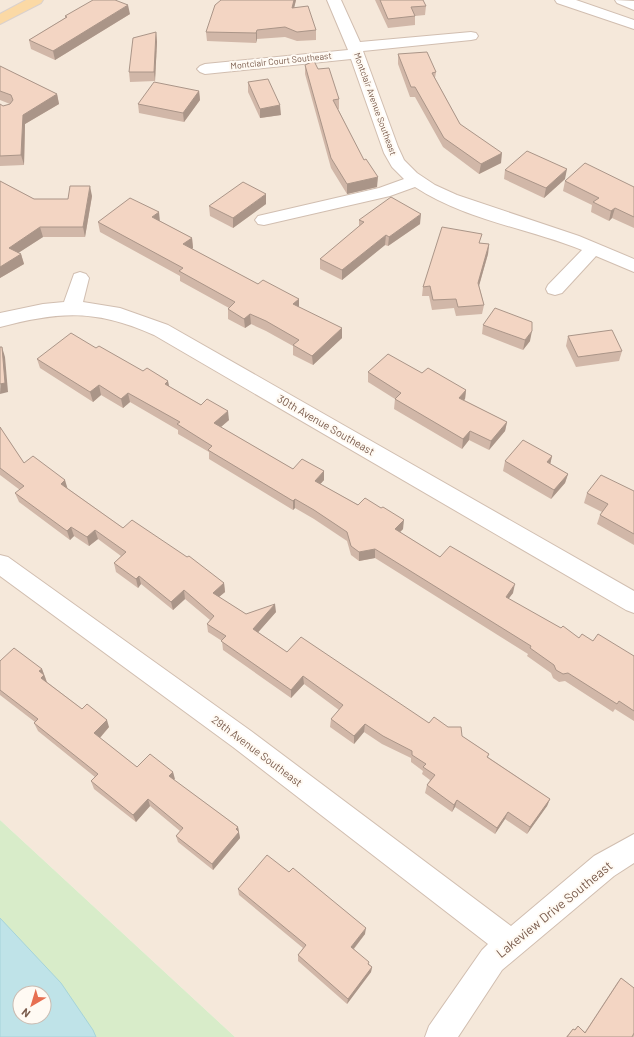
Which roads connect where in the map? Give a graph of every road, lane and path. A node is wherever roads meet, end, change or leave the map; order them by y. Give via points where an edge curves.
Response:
1 (36, 0) edge
2 (334, 0) edge
3 (562, 0) edge
4 (622, 0) edge
5 (634, 6) edge
6 (0, 20) edge
7 (634, 25) edge
8 (471, 36) dead end
9 (355, 51) junction
10 (206, 69) dead end
11 (415, 181) junction
12 (264, 220) dead end
13 (593, 249) junction
14 (634, 266) edge
15 (80, 278) dead end
16 (555, 289) dead end
17 (72, 307) junction
18 (0, 320) edge
19 (0, 564) edge
20 (634, 603) edge
21 (634, 847) edge
22 (510, 943) junction
23 (440, 1037) edge

1 - 6 main road
2 - 9 street, Montclair Avenue Southeast
3 - 7 street
4 - 5 street
8 - 9 street, Montclair Court Southeast
9 - 10 street, Montclair Court Southeast
9 - 11 street, Montclair Avenue Southeast via 397,163
11 - 12 street via 384,192
11 - 13 street, Montclair Avenue Southeast via 457,201 566,237
13 - 14 street, Montclair Avenue Southeast
13 - 16 street
15 - 17 street
17 - 18 street, 30th Avenue Southeast via 51,308
17 - 20 street, 30th Avenue Southeast via 121,313 161,330
19 - 22 street, 29th Avenue Southeast via 242,739
21 - 22 street, Lakeview Drive Southeast via 604,866
22 - 23 street, Lakeview Drive Southeast via 492,960

